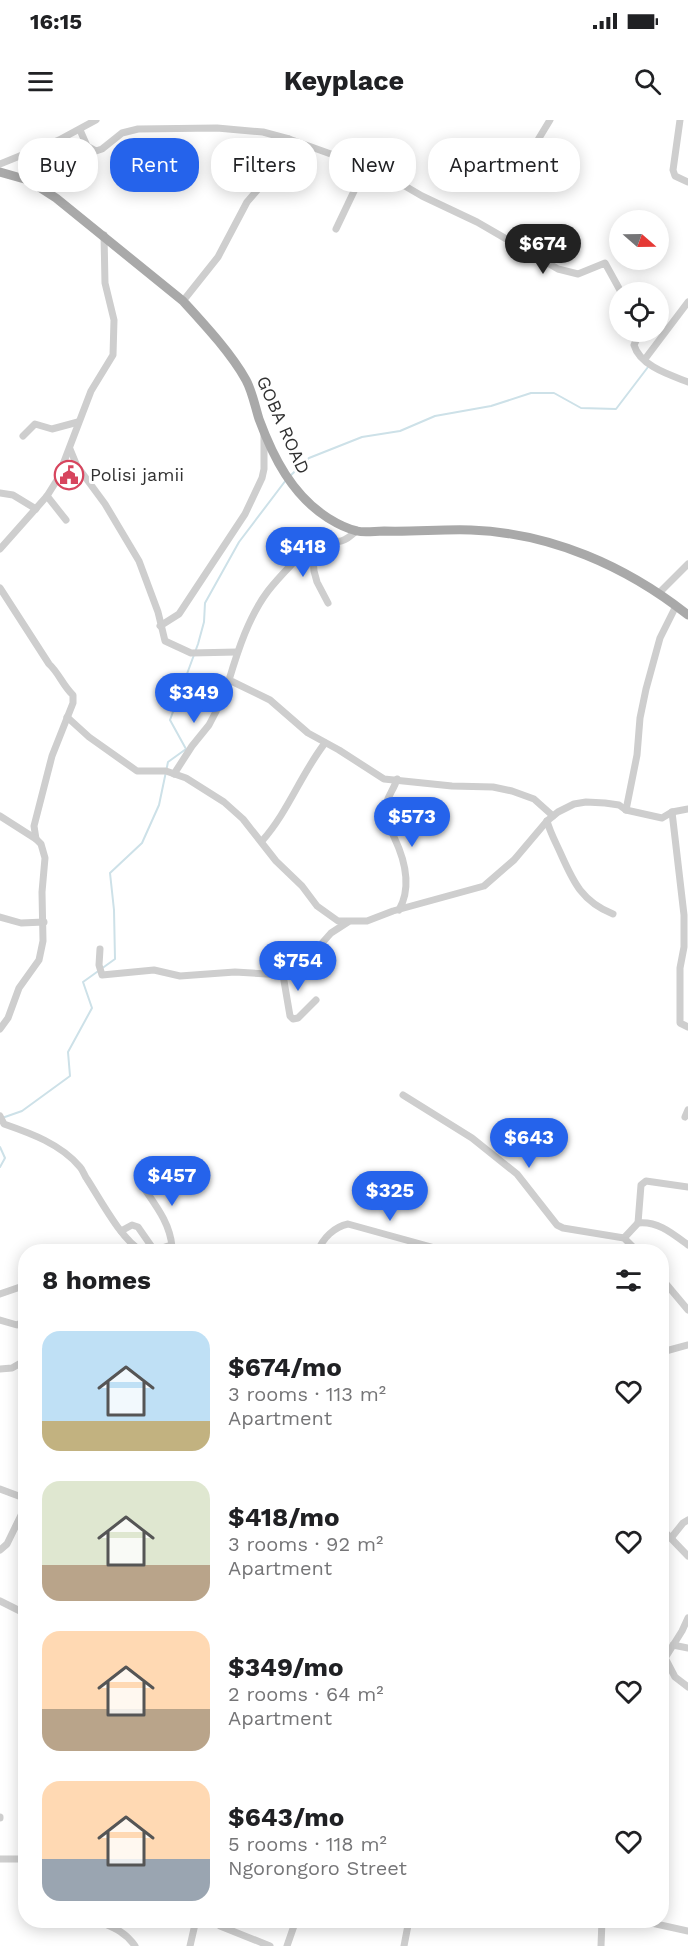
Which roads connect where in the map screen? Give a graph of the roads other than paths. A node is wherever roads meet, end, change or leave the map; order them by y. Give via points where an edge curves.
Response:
1 (96, 120) edge
2 (213, 120) edge
3 (550, 120) edge
4 (680, 120) edge
5 (217, 128) junction
6 (80, 130) junction
7 (285, 138) edge
8 (539, 138) edge
9 (0, 164) edge
10 (0, 172) edge
11 (688, 182) edge
12 (416, 191) edge
13 (256, 192) edge
14 (354, 192) edge
15 (336, 229) dead end
16 (104, 235) junction
17 (616, 282) edge
18 (183, 301) junction
19 (688, 302) edge
20 (635, 342) edge
21 (645, 359) junction
22 (688, 382) edge
23 (78, 422) junction
24 (264, 431) junction
25 (23, 436) dead end
26 (70, 449) junction
27 (0, 493) edge
28 (47, 496) junction
29 (36, 509) junction
30 (66, 520) dead end
31 (356, 531) junction
32 (312, 542) junction
33 (0, 549) edge
34 (688, 564) edge
35 (0, 589) edge
36 (659, 593) junction
37 (328, 603) dead end
38 (676, 606) junction
39 (688, 615) edge
40 (160, 626) junction
41 (237, 652) junction
42 (229, 680) junction
43 (67, 717) junction
44 (325, 743) junction
45 (174, 774) junction
46 (397, 779) junction
47 (688, 808) edge
48 (626, 810) junction
49 (672, 812) junction
50 (0, 816) edge
51 (550, 819) junction
52 (36, 838) junction
53 (262, 842) junction
54 (399, 910) junction
55 (613, 914) dead end
56 (0, 917) edge
57 (44, 922) junction
58 (348, 922) junction
59 (100, 949) dead end
60 (283, 975) junction
61 (316, 1000) dead end
62 (688, 1027) edge
63 (0, 1029) edge
64 (404, 1095) dead end
65 (0, 1116) edge
66 (138, 1179) dead end
67 (688, 1187) edge
68 (638, 1223) junction
69 (121, 1231) junction
70 (624, 1238) junction
71 (132, 1244) edge
72 (149, 1244) edge
73 (172, 1244) edge
74 (323, 1244) edge
75 (420, 1244) edge
76 (630, 1244) edge
77 (688, 1245) edge
78 (669, 1287) edge
79 (18, 1288) edge
80 (0, 1294) edge
81 (688, 1310) edge
82 (0, 1320) edge
83 (18, 1323) edge
84 (688, 1345) edge
85 (669, 1350) edge
86 (18, 1365) edge
87 (0, 1369) edge
88 (0, 1489) edge
89 (18, 1496) edge
90 (688, 1520) edge
91 (18, 1521) edge
92 (671, 1538) joint
93 (0, 1550) edge
94 (688, 1556) edge
95 (0, 1601) edge
96 (18, 1610) edge
97 (688, 1618) edge
98 (673, 1645) junction
99 (688, 1648) edge
100 (669, 1651) edge
101 (669, 1669) edge
102 (688, 1688) edge
103 (0, 1859) edge
104 (18, 1859) edge
105 (669, 1927) edge
106 (115, 1928) edge
107 (194, 1928) edge
108 (225, 1928) edge
109 (293, 1928) edge
110 (407, 1928) edge
111 (602, 1928) edge
112 (688, 1931) edge
113 (135, 1946) edge
114 (190, 1946) edge
115 (270, 1946) edge
116 (287, 1946) edge
117 (404, 1946) edge
118 (601, 1946) edge

1 - 6 street
2 - 5 street
3 - 8 street
4 - 11 street via 673,170 676,178
5 - 6 street via 128,131 96,151 87,146
5 - 7 street
6 - 9 street
10 - 16 main road, GOBA ROAD via 35,184
12 - 17 street via 558,269 578,274 606,264
13 - 18 street via 218,256
14 - 15 street
16 - 18 main road, GOBA ROAD
16 - 23 street via 105,283 114,320 113,354
18 - 24 main road, GOBA ROAD via 246,381
19 - 21 street
20 - 21 street via 637,352
21 - 22 street
23 - 25 street via 57,429 35,424
23 - 26 street
24 - 31 main road, GOBA ROAD via 298,494 328,518
24 - 40 street via 262,478 245,514 179,614
26 - 28 street
26 - 40 street via 139,561
27 - 29 street via 12,495
28 - 29 street
28 - 30 street
29 - 33 street
31 - 32 street via 338,543 318,539
31 - 36 main road, GOBA ROAD via 473,530 532,538 590,556
32 - 37 street via 316,582
32 - 41 street via 265,596
34 - 36 street
35 - 43 street via 73,695
36 - 38 main road, GOBA ROAD
38 - 39 main road, GOBA ROAD
38 - 48 street via 660,638 646,689
40 - 41 street via 165,641 191,653
41 - 42 street
42 - 44 street via 270,700
42 - 45 street via 209,725
43 - 45 street via 138,771
43 - 52 street via 37,807
44 - 46 street via 384,779
44 - 53 street
45 - 53 street via 224,802
46 - 51 street via 512,791 534,799
46 - 54 street via 385,811 405,866 407,886
47 - 49 street
48 - 49 street via 662,818
48 - 51 street via 619,805 586,802 574,804
49 - 62 street via 684,915 680,1023
50 - 52 street
51 - 54 street via 514,860 484,886
51 - 55 street via 550,832 575,885 600,909
52 - 57 street via 45,858
53 - 58 street via 316,906 338,921
54 - 58 street via 367,921
56 - 57 street via 21,923
57 - 63 street via 39,960 19,988
58 - 60 street via 331,933 307,960
59 - 60 street via 102,975 153,970 180,976 235,972
60 - 61 street via 292,1019
64 - 70 street via 472,1138 517,1174 557,1225
65 - 69 street via 4,1124 42,1138 81,1167
66 - 73 street via 159,1209
67 - 68 street via 643,1182
68 - 70 street
68 - 77 street via 664,1228
69 - 71 street
69 - 72 street via 132,1225 138,1227
70 - 76 street
74 - 75 street via 329,1234 348,1224
78 - 81 street
79 - 80 street
82 - 83 street
84 - 85 street
86 - 87 street
88 - 89 street
90 - 92 street
91 - 93 street
92 - 94 street
95 - 96 street
97 - 98 street
98 - 99 street
98 - 100 street
101 - 102 street
103 - 104 street
105 - 112 street
106 - 113 street
107 - 114 street
108 - 115 street
109 - 116 street
110 - 117 street
111 - 118 street

